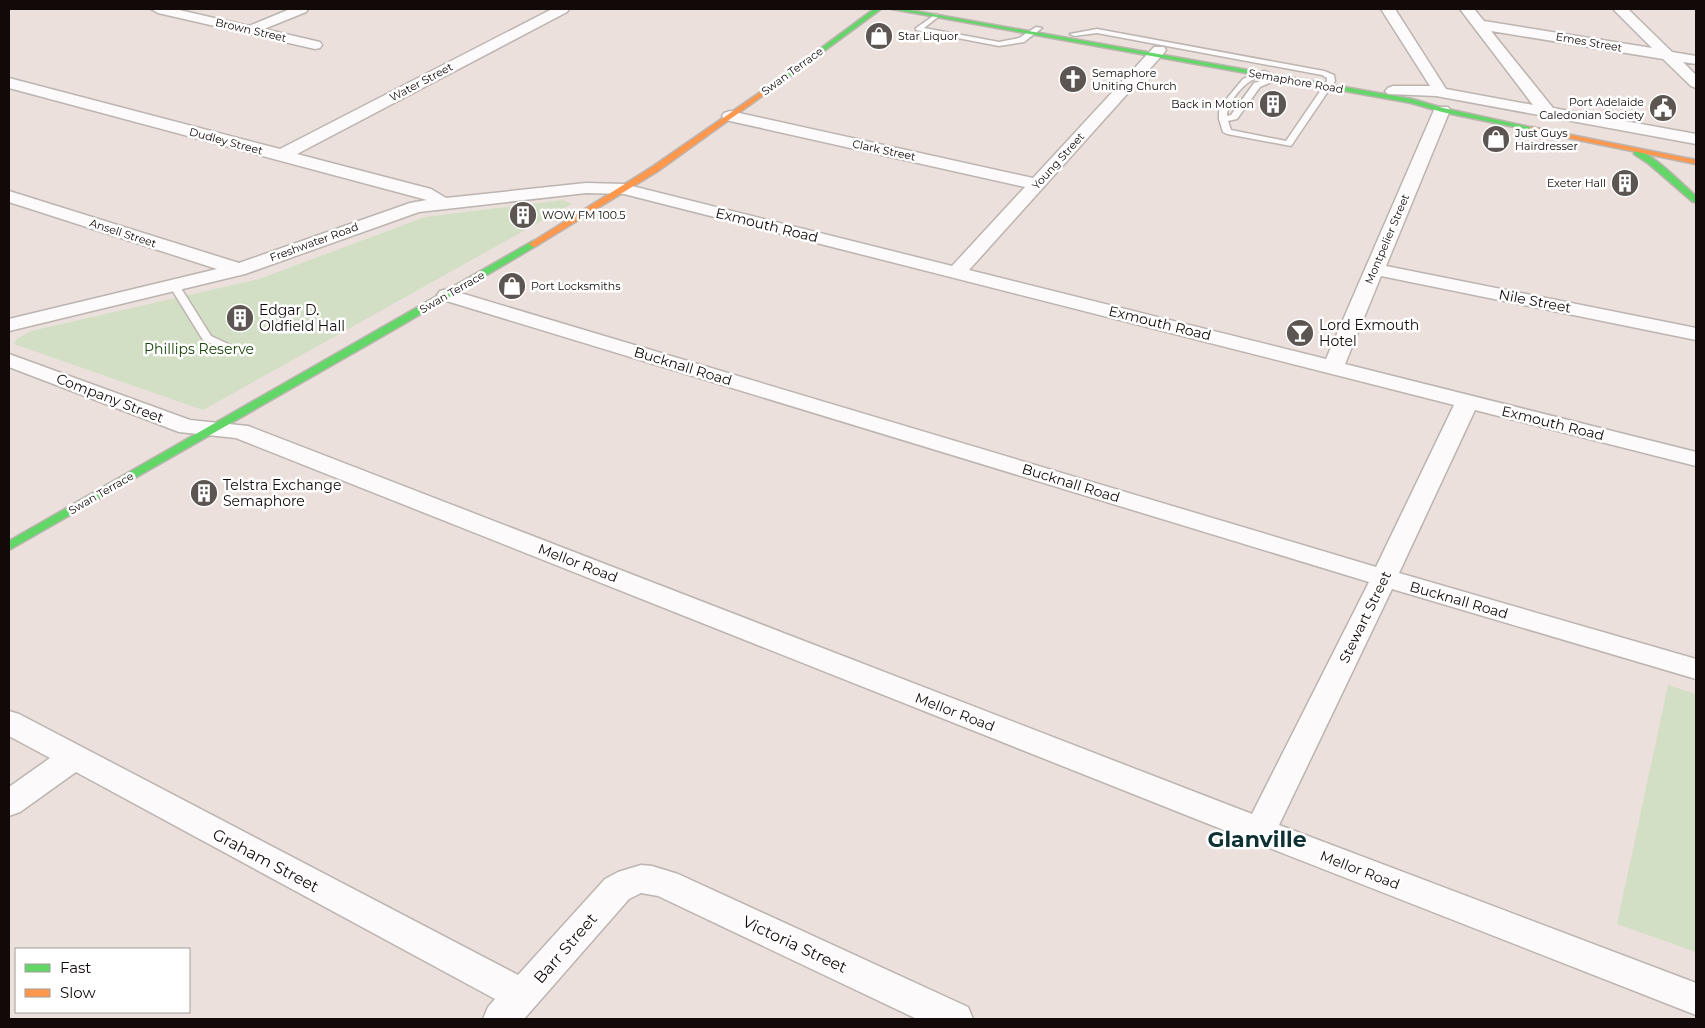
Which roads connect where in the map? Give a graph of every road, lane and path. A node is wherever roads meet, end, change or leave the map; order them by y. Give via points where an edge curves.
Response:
1 (158, 9) edge
2 (301, 9) edge
3 (562, 9) edge
4 (878, 9) edge
5 (895, 9) edge
6 (960, 9) edge
7 (1388, 9) edge
8 (1467, 9) edge
9 (1620, 9) edge
10 (948, 10) edge
11 (932, 12) edge
12 (917, 13) junction
13 (969, 16) edge
14 (1481, 25) junction
15 (250, 30) junction
16 (1034, 31) junction
17 (1074, 34) junction
18 (315, 45) dead end
19 (1156, 53) junction
20 (1668, 56) junction
21 (1696, 60) edge
22 (1258, 74) junction
23 (1279, 75) junction
24 (9, 83) edge
25 (1696, 83) edge
26 (1328, 84) junction
27 (1393, 91) junction
28 (1438, 91) junction
29 (1442, 110) junction
30 (730, 116) junction
31 (1544, 116) junction
32 (1223, 119) junction
33 (1694, 145) edge
34 (1632, 148) junction
35 (280, 156) junction
36 (1691, 163) edge
37 (1037, 184) junction
38 (624, 189) junction
39 (1695, 193) edge
40 (9, 196) edge
41 (442, 204) junction
42 (1374, 269) junction
43 (238, 270) junction
44 (956, 272) junction
45 (174, 285) junction
46 (447, 295) junction
47 (9, 325) edge
48 (1696, 334) edge
49 (235, 351) dead end
50 (9, 360) edge
51 (1333, 367) junction
52 (1467, 402) junction
53 (213, 429) junction
54 (1696, 459) edge
55 (9, 546) edge
56 (1384, 578) junction
57 (1696, 669) edge
58 (9, 722) edge
59 (74, 758) junction
60 (9, 803) edge
61 (1260, 832) junction
62 (632, 879) joint
63 (1696, 999) edge
64 (512, 1007) edge
65 (955, 1019) edge

1 - 15 street, Brown Street
2 - 15 street
3 - 35 street, Water Street
4 - 30 main road, Swan Terrace
5 - 12 main road, Semaphore Road
6 - 10 main road
7 - 28 street
8 - 14 street
9 - 20 street
10 - 11 main road, Semaphore Road
10 - 12 main road
10 - 13 main road
11 - 12 main road, Semaphore Road
11 - 13 main road, Semaphore Road
11 - 16 lane via 918,29 999,44 1021,40
13 - 16 main road, Semaphore Road
14 - 20 street, Emes Street
14 - 31 street
15 - 18 street, Brown Street
16 - 17 main road, Semaphore Road
16 - 19 main road, Semaphore Road
17 - 19 main road, Semaphore Road
17 - 26 lane via 1106,33 1324,73 1331,77
19 - 22 main road, Semaphore Road
19 - 23 main road, Semaphore Road
19 - 37 street, Young Street
20 - 21 street, Emes Street
20 - 25 street
22 - 23 main road, Semaphore Road
22 - 32 lane via 1238,88 1223,108
23 - 26 main road, Semaphore Road
23 - 32 lane via 1257,85 1234,117
24 - 35 street, Dudley Street
26 - 27 main road, Semaphore Road
26 - 29 main road, Semaphore Road
26 - 32 lane via 1288,144 1227,132
27 - 28 street, Semaphore Road via 1417,88
27 - 31 main road, Semaphore Road
28 - 31 street, Semaphore Road via 1527,109
29 - 34 main road, Semaphore Road
29 - 42 street, Montpelier Street
30 - 37 street, Clark Street
30 - 38 main road, Swan Terrace
31 - 33 street, Semaphore Road
33 - 36 main road
34 - 36 main road, Semaphore Road
34 - 39 main road
35 - 41 street, Dudley Street via 425,193
37 - 44 street, Young Street
38 - 41 street, Freshwater Road via 586,188
38 - 44 street, Exmouth Road
38 - 46 main road, Swan Terrace
40 - 43 street, Ansell Street
41 - 43 street, Freshwater Road via 416,208 375,221
42 - 48 street, Nile Street
42 - 51 street, Montpelier Street
43 - 45 street, Freshwater Road
44 - 51 street, Exmouth Road
45 - 47 street, Freshwater Road
45 - 49 lane via 207,338
46 - 53 main road, Swan Terrace
46 - 56 street, Bucknall Road
50 - 53 street, Company Street via 187,427
51 - 52 street, Exmouth Road
52 - 54 street, Exmouth Road
52 - 56 street, Stewart Street
53 - 55 main road, Swan Terrace
53 - 61 street, Mellor Road via 244,432
56 - 57 street, Bucknall Road
56 - 61 street, Stewart Street
58 - 59 street, Graham Street
59 - 60 street
59 - 64 street, Graham Street
61 - 63 street, Mellor Road
62 - 64 street, Barr Street via 617,890
62 - 65 street, Victoria Street via 666,884

